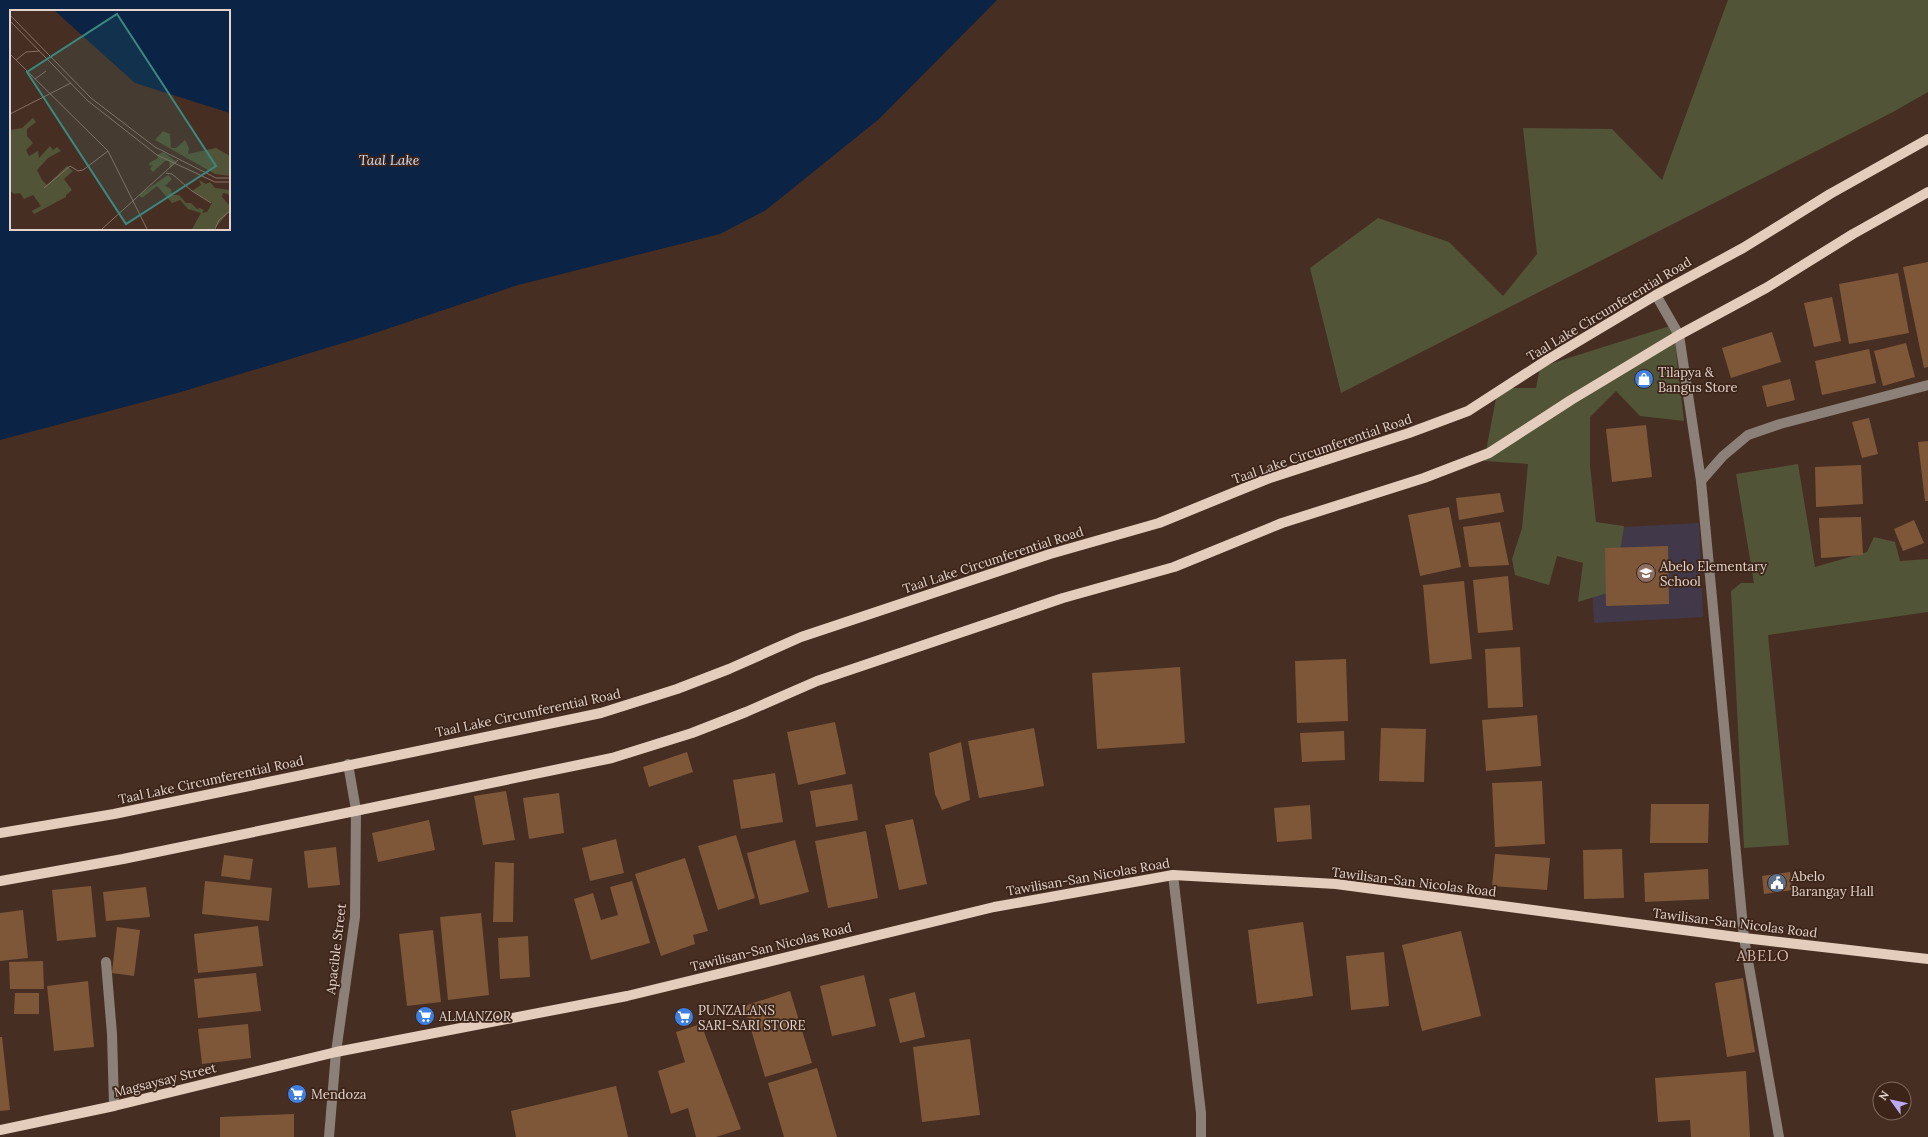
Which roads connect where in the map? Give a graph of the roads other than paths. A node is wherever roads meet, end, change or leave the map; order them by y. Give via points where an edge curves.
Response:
1 (1928, 139) edge
2 (1928, 192) edge
3 (1656, 295) junction
4 (1679, 335) junction
5 (1928, 385) edge
6 (1701, 481) junction
7 (348, 764) junction
8 (356, 810) junction
9 (0, 833) edge
10 (1173, 875) junction
11 (0, 881) edge
12 (1744, 938) junction
13 (1928, 959) edge
14 (106, 962) dead end
15 (336, 1052) junction
16 (114, 1106) junction
17 (0, 1130) edge
18 (329, 1137) edge
19 (1201, 1137) edge
20 (1779, 1137) edge

1 - 3 main road, Taal Lake Circumferential Road via 1830,194 1743,248
2 - 4 main road via 1853,234 1766,288
3 - 4 street
3 - 7 main road, Taal Lake Circumferential Road via 1468,411 1409,434 1267,479 1159,523 1050,554 801,637 729,669 601,713
4 - 6 street
4 - 8 main road via 1489,453 1424,478 1282,522 1174,567 1063,598 817,681 746,712 648,747 575,766
5 - 6 street via 1780,424 1748,435 1723,456
6 - 12 street
7 - 8 street, Apacible Street
7 - 9 main road, Taal Lake Circumferential Road via 114,814
8 - 11 main road via 123,859
8 - 15 street, Apacible Street via 355,917
10 - 12 main road, Tawilisan-San Nicolas Road via 1336,884
10 - 15 main road, Tawilisan-San Nicolas Road via 994,907 627,996
10 - 19 street via 1201,1113
12 - 13 main road, Tawilisan-San Nicolas Road
12 - 20 street
14 - 16 street
15 - 16 main road, Magsaysay Street
15 - 18 street, Apacible Street
16 - 17 main road, Magsaysay Street

